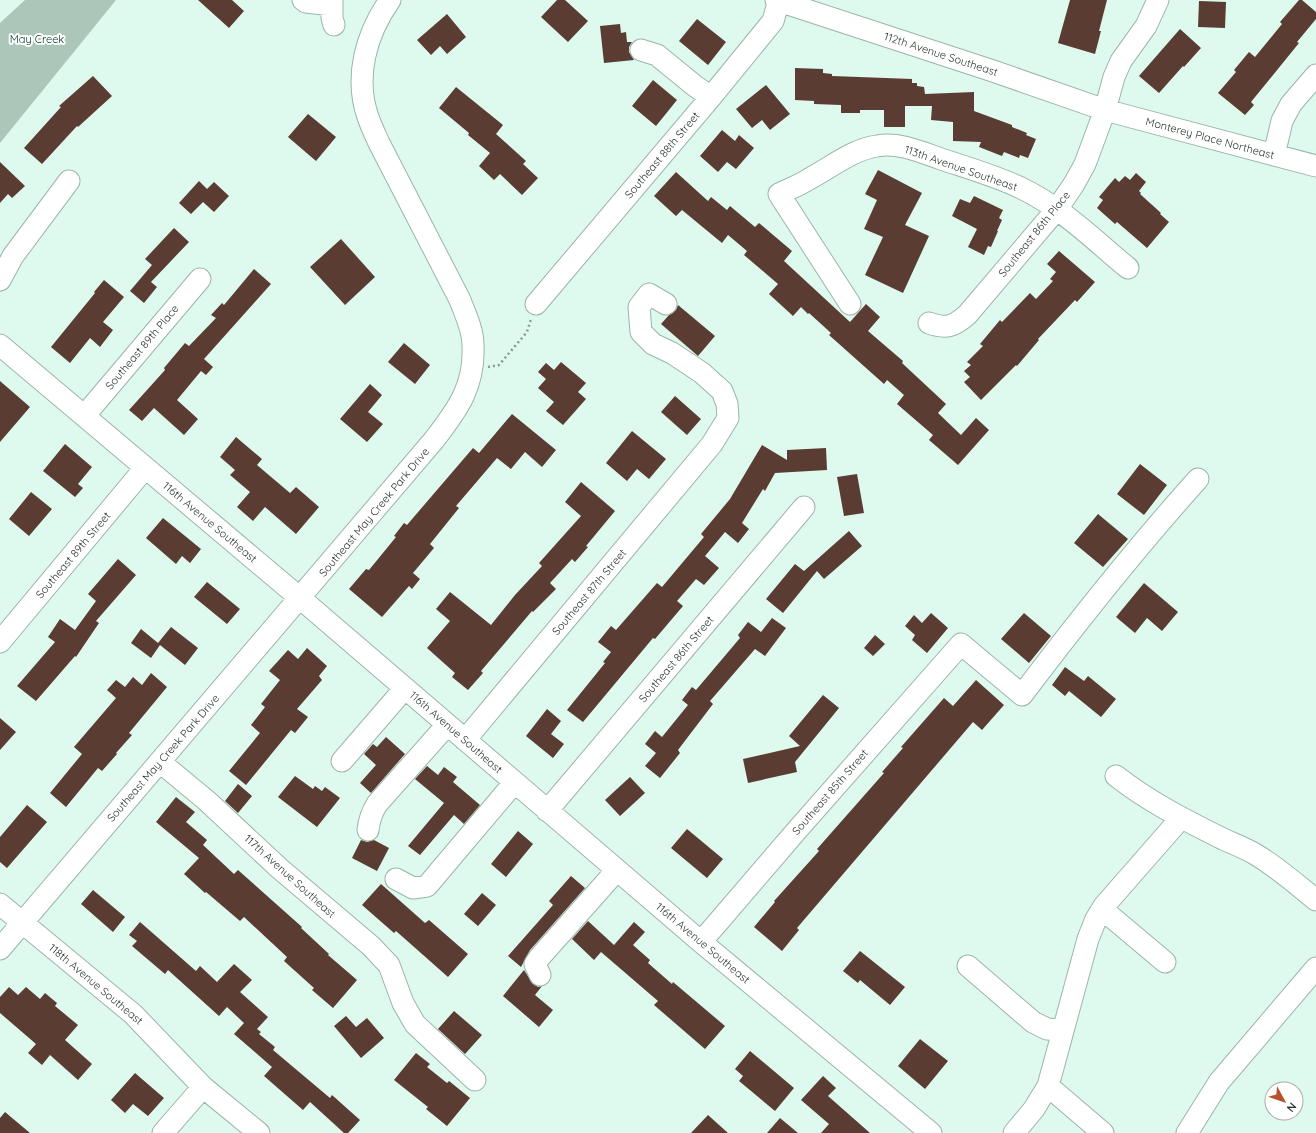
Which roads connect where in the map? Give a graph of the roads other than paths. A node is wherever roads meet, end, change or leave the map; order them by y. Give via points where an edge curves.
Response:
1 (303, 0) edge
2 (390, 0) edge
3 (778, 0) edge
4 (1158, 0) edge
5 (333, 10) edge
6 (641, 50) dead end
7 (1316, 75) edge
8 (711, 97) junction
9 (1105, 110) junction
10 (1274, 155) junction
11 (1316, 166) edge
12 (69, 181) dead end
13 (1057, 209) junction
14 (1128, 268) dead end
15 (200, 279) dead end
16 (0, 280) edge
17 (536, 304) road end
18 (666, 304) dead end
19 (850, 304) dead end
20 (929, 323) dead end
21 (0, 345) edge
22 (84, 415) junction
23 (145, 468) junction
24 (1198, 479) dead end
25 (804, 507) dead end
26 (300, 598) junction
27 (0, 642) edge
28 (405, 688) junction
29 (447, 725) junction
30 (465, 740) junction
31 (342, 761) dead end
32 (160, 762) junction
33 (1116, 776) dead end
34 (514, 783) junction
35 (547, 811) junction
36 (1181, 818) junction
37 (368, 830) dead end
38 (617, 870) junction
39 (396, 879) dead end
40 (1316, 900) edge
41 (0, 904) edge
42 (1102, 909) junction
43 (22, 923) junction
44 (701, 942) junction
45 (0, 949) edge
46 (1165, 962) dead end
47 (968, 966) dead end
48 (1316, 968) edge
49 (540, 975) dead end
50 (1063, 1030) junction
51 (475, 1080) dead end
52 (1048, 1086) junction
53 (203, 1087) junction
54 (914, 1118) junction
55 (1018, 1130) edge
56 (163, 1133) edge
57 (260, 1133) edge
58 (931, 1133) edge
59 (941, 1133) edge
60 (1103, 1133) edge
61 (1187, 1133) edge

1 - 5 street
2 - 26 street, Southeast May Creek Park Drive via 371,31 365,51 363,98 379,143 469,322 473,344 470,382 466,393 434,440
3 - 8 street, Southeast 88th Street via 772,21
3 - 9 street, 112th Avenue Southeast
4 - 9 street, Southeast 86th Place via 1146,26 1121,61
6 - 8 street via 657,55
7 - 10 street via 1292,104 1282,121
8 - 17 street, Southeast 88th Street
9 - 10 street, Monterey Place Northeast
9 - 13 street, Southeast 86th Place via 1084,164
10 - 11 street, Monterey Place Northeast
12 - 16 street via 13,256
13 - 14 street, 113th Avenue Southeast
13 - 19 street, 113th Avenue Southeast via 1021,188 912,149 893,145 860,150 780,194
13 - 20 street, Southeast 86th Place via 967,315 948,327
15 - 22 street, Southeast 89th Place
18 - 30 street, Southeast 87th Street via 649,294 639,307 641,332 653,344 702,373 722,391 728,418 712,444
21 - 22 street, 116th Avenue Southeast
22 - 23 street, 116th Avenue Southeast
23 - 26 street, 116th Avenue Southeast
23 - 27 street, Southeast 89th Street
24 - 44 street, Southeast 85th Street via 1169,510 1022,695 961,644
25 - 35 street, Southeast 86th Street
26 - 28 street, 116th Avenue Southeast
26 - 32 street, Southeast May Creek Park Drive
28 - 29 street, 116th Avenue Southeast
28 - 31 street
29 - 30 street, 116th Avenue Southeast
29 - 37 street via 377,804
30 - 34 street, 116th Avenue Southeast
32 - 43 street, Southeast May Creek Park Drive
32 - 51 street, 117th Avenue Southeast via 371,946 389,965 402,1003 415,1024
33 - 36 street via 1144,798
34 - 35 street, 116th Avenue Southeast
34 - 39 street via 426,886 413,888
35 - 38 street, 116th Avenue Southeast
36 - 40 street via 1264,860
36 - 42 street
38 - 44 street, 116th Avenue Southeast
38 - 49 street via 535,964
41 - 43 street, 118th Avenue Southeast
42 - 46 street
42 - 50 street via 1088,939
43 - 45 street, Southeast May Creek Park Drive
43 - 53 street, 118th Avenue Southeast via 134,1014
44 - 54 street, 116th Avenue Southeast
47 - 50 street via 1034,1022 1047,1029
48 - 61 street via 1219,1082
50 - 52 street
52 - 55 street
52 - 60 street
53 - 56 street
53 - 57 street, 118th Avenue Southeast
54 - 58 street, 116th Avenue Southeast
54 - 59 street, 116th Avenue Southeast

